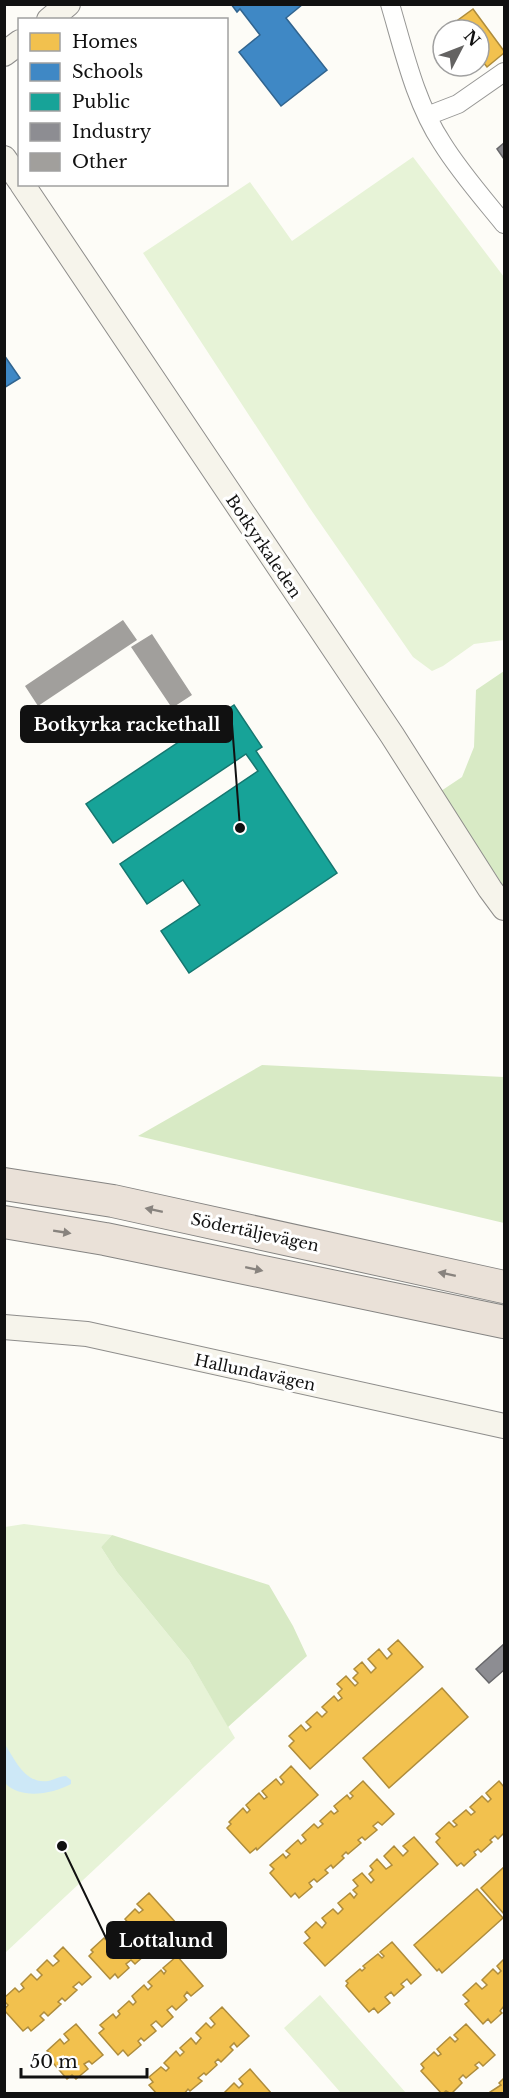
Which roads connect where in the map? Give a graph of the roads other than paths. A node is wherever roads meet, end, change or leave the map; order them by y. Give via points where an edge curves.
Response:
1 (68, 4) edge
2 (390, 4) edge
3 (51, 18) edge
4 (18, 44) edge
5 (4, 54) edge
6 (504, 72) edge
7 (427, 116) junction
8 (4, 158) edge
9 (18, 179) edge
10 (23, 186) edge
11 (504, 224) edge
12 (504, 908) edge
13 (4, 1184) edge
14 (4, 1222) edge
15 (504, 1287) edge
16 (504, 1322) edge
17 (4, 1327) edge
18 (504, 1426) edge

1 - 3 main road
2 - 7 street
4 - 5 main road
6 - 7 street via 458,104
7 - 11 street via 442,143
8 - 9 main road, Botkyrkaleden
10 - 12 main road, Botkyrkaleden
15 -> 13 highway, Södertäljevägen via 113,1201
14 -> 16 highway via 105,1239
17 - 18 main road, Hallundavägen via 87,1334

